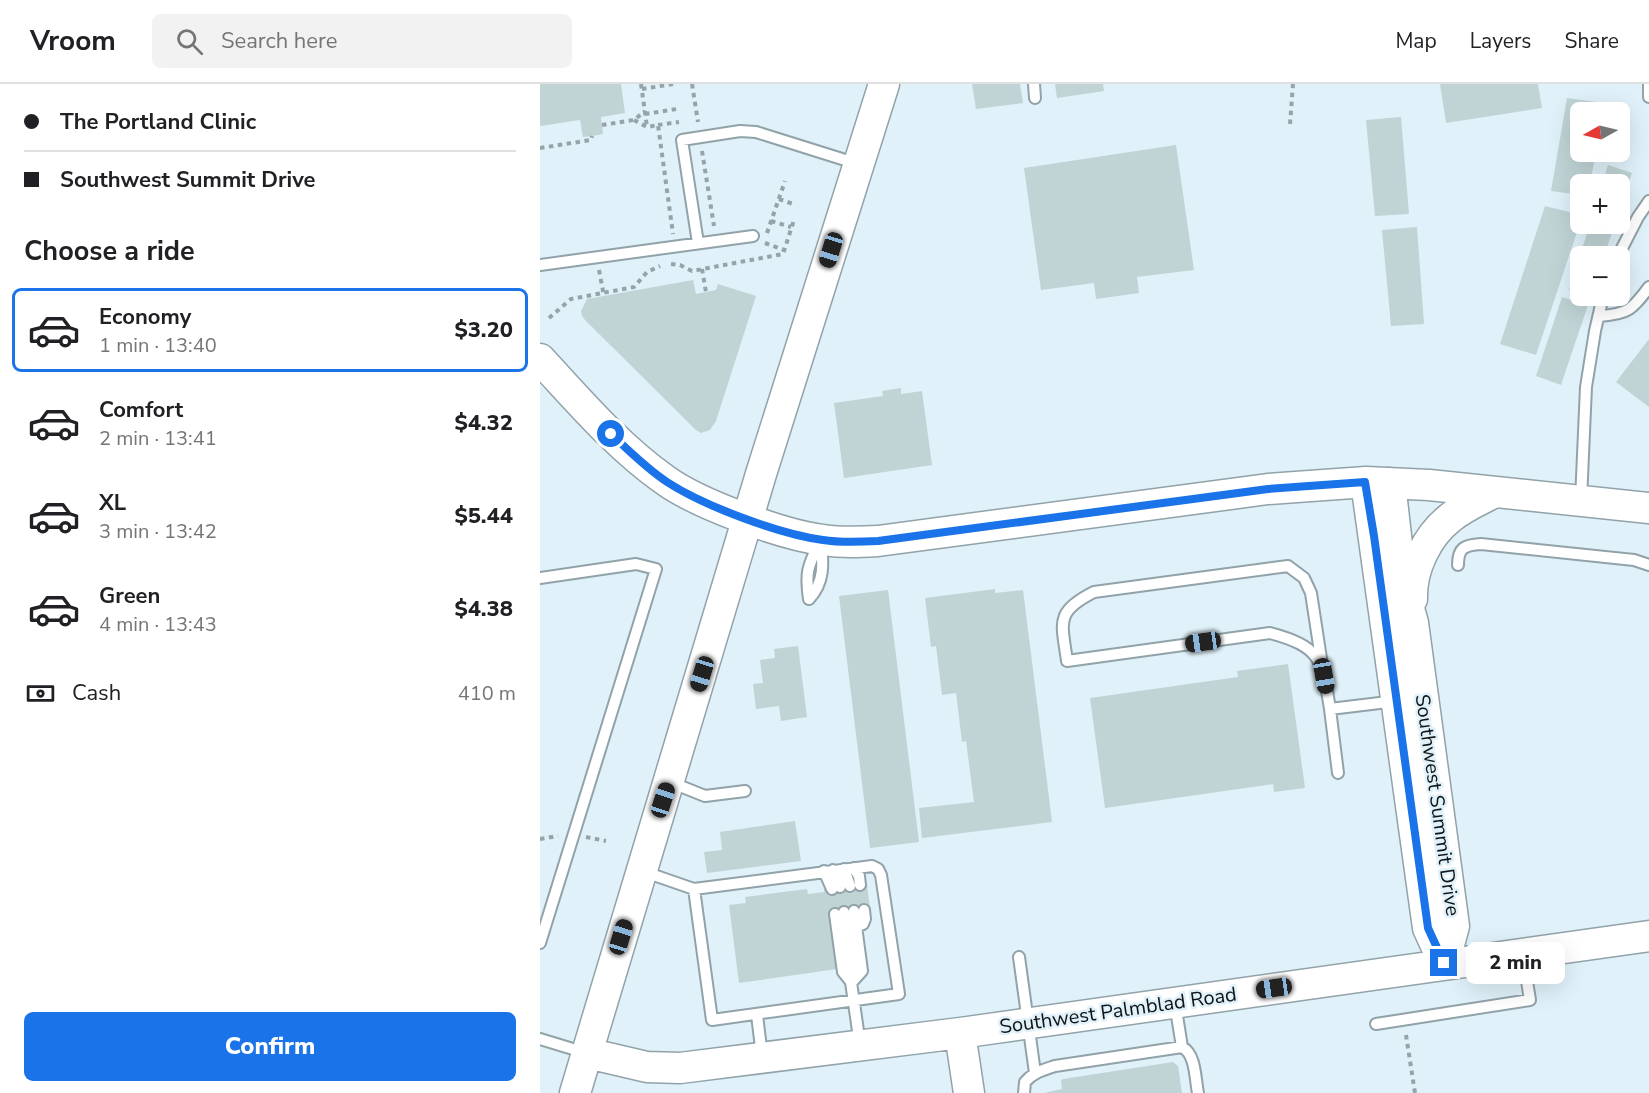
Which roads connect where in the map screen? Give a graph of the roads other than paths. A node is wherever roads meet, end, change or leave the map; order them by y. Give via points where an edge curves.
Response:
1 (884, 84) edge
2 (1034, 84) edge
3 (1649, 84) edge
4 (1649, 97) edge
5 (1035, 98) dead end
6 (859, 164) junction
7 (1649, 201) edge
8 (753, 236) dead end
9 (698, 243) junction
10 (1623, 246) edge
11 (540, 265) edge
12 (1649, 287) edge
13 (1602, 306) edge
14 (1600, 316) junction
15 (540, 359) edge
16 (1378, 482) junction
17 (1495, 492) junction
18 (1581, 501) junction
19 (1649, 508) edge
20 (748, 519) junction
21 (1458, 565) dead end
22 (1649, 565) edge
23 (540, 578) edge
24 (1413, 623) junction
25 (1322, 664) junction
26 (1410, 699) junction
27 (1330, 709) junction
28 (1338, 773) dead end
29 (669, 782) junction
30 (745, 791) dead end
31 (839, 870) junction
32 (641, 871) junction
33 (694, 889) junction
34 (1649, 936) edge
35 (540, 943) edge
36 (1522, 953) junction
37 (1019, 957) dead end
38 (1444, 963) junction
39 (851, 982) junction
40 (854, 1001) junction
41 (1175, 1001) junction
42 (757, 1015) junction
43 (1028, 1022) junction
44 (1376, 1024) dead end
45 (960, 1033) junction
46 (540, 1039) edge
47 (860, 1045) junction
48 (1182, 1047) junction
49 (587, 1053) junction
50 (763, 1057) junction
51 (1035, 1072) junction
52 (575, 1093) edge
53 (969, 1093) edge
54 (1024, 1093) edge
55 (1198, 1093) edge

1 - 6 main road
2 - 5 lane
3 - 4 lane
6 - 9 lane via 756,132 682,140
6 - 20 main road
7 - 10 lane
8 - 9 lane
9 - 11 lane
12 - 14 lane via 1621,314
13 - 14 lane
14 - 18 lane via 1586,387
15 - 20 main road via 626,448 667,482
16 - 17 main road
16 - 20 main road via 1268,489 878,541 820,540
16 - 24 main road, Southwest Summit Drive
16 - 26 main road, Southwest Summit Drive
17 - 18 main road
17 - 24 main road via 1452,516 1426,546 1412,587
18 - 19 main road
20 - 29 main road
21 - 22 lane via 1463,549 1481,544 1634,560
23 - 35 lane via 636,564 656,569
24 - 26 main road, Southwest Summit Drive
25 - 25 lane via 1294,639 1270,633 1067,661 1062,622 1070,606 1094,592 1288,566 1304,578 1311,593
25 - 27 lane
26 - 27 lane
26 - 38 main road, Southwest Summit Drive via 1454,926
27 - 28 lane
29 - 30 lane via 705,796
29 - 32 main road
31 - 31 lane via 846,887 838,879
31 - 33 lane
31 - 40 lane via 872,866 881,875 899,994
32 - 33 lane
32 - 49 main road
33 - 42 lane via 712,1020
34 - 36 main road, Southwest Palmblad Road
36 - 38 main road, Southwest Palmblad Road
36 - 44 lane via 1530,1000
37 - 43 lane
38 - 41 main road, Southwest Palmblad Road
39 - 39 lane via 862,971 856,927 849,912
39 - 40 lane
40 - 42 lane
40 - 47 lane
41 - 43 main road, Southwest Palmblad Road
41 - 48 lane
42 - 50 lane
43 - 45 main road, Southwest Palmblad Road
43 - 51 lane
45 - 47 main road, Southwest Palmblad Road
45 - 53 main road
46 - 49 lane
47 - 50 main road, Southwest Palmblad Road
48 - 51 lane
48 - 55 lane via 1191,1056
49 - 50 main road, Southwest Palmblad Road via 664,1068
49 - 52 main road
51 - 54 lane via 1025,1082

